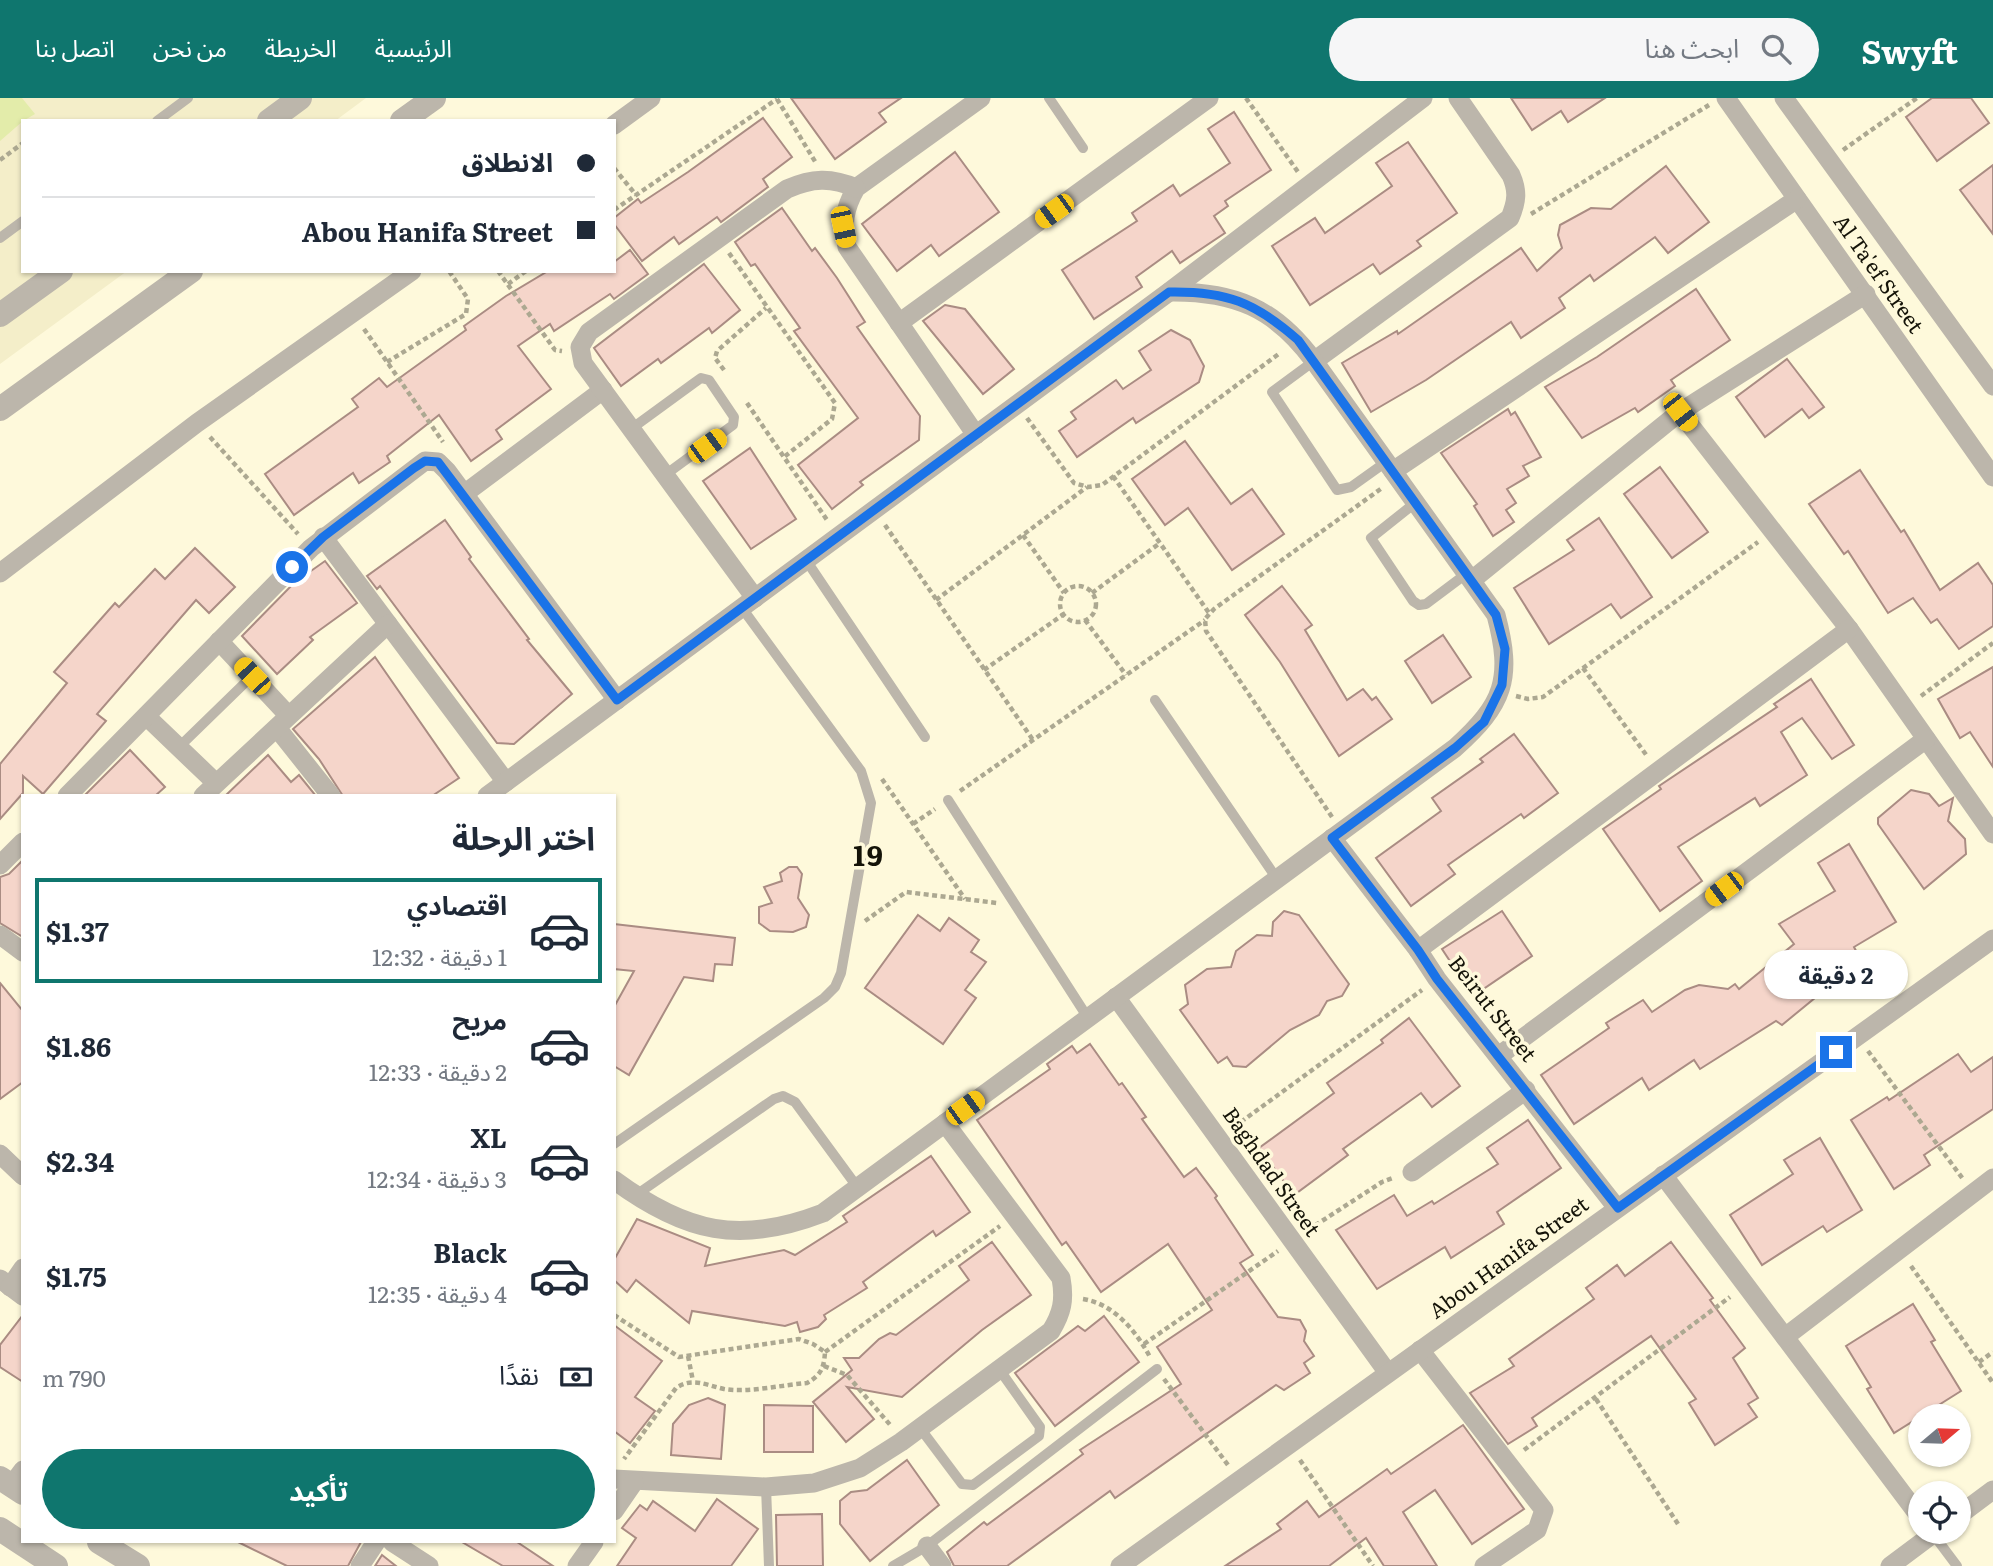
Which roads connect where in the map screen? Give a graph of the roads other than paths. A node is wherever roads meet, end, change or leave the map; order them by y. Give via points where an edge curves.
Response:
1 (188, 98) edge
2 (300, 98) edge
3 (434, 98) edge
4 (651, 98) edge
5 (981, 98) edge
6 (1049, 98) edge
7 (1209, 98) edge
8 (1423, 98) edge
9 (1458, 98) edge
10 (1723, 98) edge
11 (1784, 98) edge
12 (160, 119) edge
13 (272, 119) edge
14 (405, 119) edge
15 (616, 124) edge
16 (1083, 148) dead end
17 (856, 188) junction
18 (1797, 199) junction
19 (21, 223) edge
20 (0, 239) edge
21 (58, 273) edge
22 (188, 273) edge
23 (409, 273) edge
24 (1169, 292) junction
25 (1866, 294) junction
26 (0, 315) edge
27 (900, 323) junction
28 (1314, 361) junction
29 (1993, 386) edge
30 (603, 390) junction
31 (0, 409) edge
32 (1680, 412) junction
33 (631, 429) junction
34 (976, 435) junction
35 (1392, 470) junction
36 (665, 475) junction
37 (1993, 477) edge
38 (464, 494) junction
39 (1415, 503) junction
40 (317, 543) junction
41 (806, 560) junction
42 (0, 573) edge
43 (1469, 577) junction
44 (749, 603) junction
45 (388, 624) junction
46 (1849, 629) junction
47 (219, 641) junction
48 (252, 676) junction
49 (617, 700) junction
50 (1155, 700) dead end
51 (146, 716) junction
52 (282, 722) junction
53 (925, 737) dead end
54 (1926, 739) junction
55 (179, 747) junction
56 (506, 782) junction
57 (210, 790) edge
58 (69, 794) edge
59 (330, 794) edge
60 (490, 794) edge
61 (948, 800) road end
62 (1993, 834) edge
63 (1337, 835) junction
64 (21, 844) edge
65 (0, 865) edge
66 (1277, 879) junction
67 (0, 935) edge
68 (1993, 939) edge
69 (1418, 950) junction
70 (21, 951) edge
71 (1116, 997) junction
72 (1088, 1018) junction
73 (1500, 1055) junction
74 (1526, 1090) junction
75 (945, 1123) junction
76 (616, 1143) edge
77 (0, 1154) edge
78 (1412, 1172) dead end
79 (21, 1174) edge
80 (1663, 1175) junction
81 (1993, 1178) edge
82 (616, 1185) edge
83 (858, 1188) junction
84 (636, 1195) junction
85 (1618, 1208) junction
86 (21, 1271) edge
87 (11, 1287) edge
88 (1785, 1336) junction
89 (1420, 1350) junction
90 (999, 1369) junction
91 (1157, 1369) dead end
92 (1388, 1373) junction
93 (920, 1428) junction
94 (623, 1474) edge
95 (765, 1488) junction
96 (1993, 1490) edge
97 (1908, 1501) edge
98 (616, 1503) edge
99 (1971, 1506) edge
100 (0, 1529) edge
101 (21, 1543) edge
102 (21, 1543) edge
103 (101, 1543) edge
104 (375, 1543) edge
105 (394, 1543) edge
106 (593, 1543) edge
107 (1918, 1544) edge
108 (1941, 1544) edge
109 (927, 1546) junction
110 (56, 1566) edge
111 (138, 1566) edge
112 (360, 1566) edge
113 (429, 1566) edge
114 (577, 1566) edge
115 (769, 1566) edge
116 (893, 1566) edge
117 (942, 1566) edge
118 (1120, 1566) edge
119 (1484, 1566) edge
120 (1890, 1566) edge
121 (1957, 1566) edge

1 - 12 lane
2 - 13 street
3 - 14 street
4 - 15 street
5 - 17 street
6 - 16 lane
7 - 27 street
8 - 24 street
9 - 28 street via 1511,174 1517,188 1510,218
10 - 18 street, Al Ta'ef Street
11 - 29 street, Al Ta'ef Street
17 - 27 street via 846,206 843,227 847,247
17 - 30 street via 821,179 787,189 589,332 580,346 583,363
18 - 25 street, Al Ta'ef Street
18 - 35 street
19 - 20 lane
21 - 26 street
22 - 31 street
23 - 42 street via 197,423
24 - 28 street via 1205,291 1240,300 1271,316
24 - 34 street
25 - 32 street
25 - 37 street, Al Ta'ef Street
27 - 34 street
28 - 35 street
28 - 35 lane via 1272,392 1337,490
30 - 33 street
30 - 38 street
32 - 43 street
32 - 46 street
33 - 36 street
33 - 36 lane via 701,378 709,380 734,417 733,425
34 - 41 street
35 - 39 street
36 - 44 street
38 - 40 street via 438,462 425,461
38 - 49 street
39 - 43 street
39 - 43 lane via 1371,538 1413,601 1426,604
40 - 45 street
40 - 47 street
41 - 44 street
41 - 53 lane
43 - 63 street via 1496,615 1505,649 1502,685 1484,722
44 - 49 street
44 - 76 lane via 868,786 871,803 841,973 824,998
45 - 52 street
45 - 56 street
46 - 54 street
46 - 69 street
47 - 48 street
47 - 51 street
48 - 52 street
48 - 55 lane
49 - 56 street
50 - 66 lane
51 - 55 street
51 - 58 street
52 - 57 street
52 - 59 street
54 - 62 street
54 - 73 street
55 - 57 street
56 - 60 street
61 - 72 lane
63 - 66 street
63 - 69 street, Beirut Street
64 - 65 street
66 - 71 street
67 - 70 street
68 - 80 street, Abou Hanifa Street
69 - 73 street, Beirut Street
71 - 72 street
71 - 92 street, Baghdad Street
72 - 75 street
73 - 74 street, Beirut Street
74 - 78 street
74 - 85 street, Beirut Street
75 - 83 street
75 - 90 street via 1061,1279 1061,1315 1051,1331
77 - 79 street
80 - 85 street, Abou Hanifa Street
80 - 88 street
81 - 88 street
82 - 84 street
83 - 84 street via 823,1213 784,1228 742,1232 700,1226
83 - 84 lane via 795,1102 783,1096
85 - 89 street, Abou Hanifa Street
86 - 87 street
88 - 97 street
89 - 92 street, Abou Hanifa Street
89 - 119 street via 1544,1510 1536,1530
90 - 93 street
90 - 93 lane via 1040,1427 1039,1436 1028,1445 973,1485 962,1484
91 - 109 lane
92 - 118 street, Abou Hanifa Street
93 - 95 street via 860,1468 814,1483
94 - 95 street
94 - 98 street
95 - 115 lane
96 - 99 street
100 - 101 street
102 - 110 street
103 - 111 street
104 - 112 street
105 - 113 street
106 - 114 street
107 - 120 street
108 - 121 lane
109 - 116 lane
109 - 117 street

